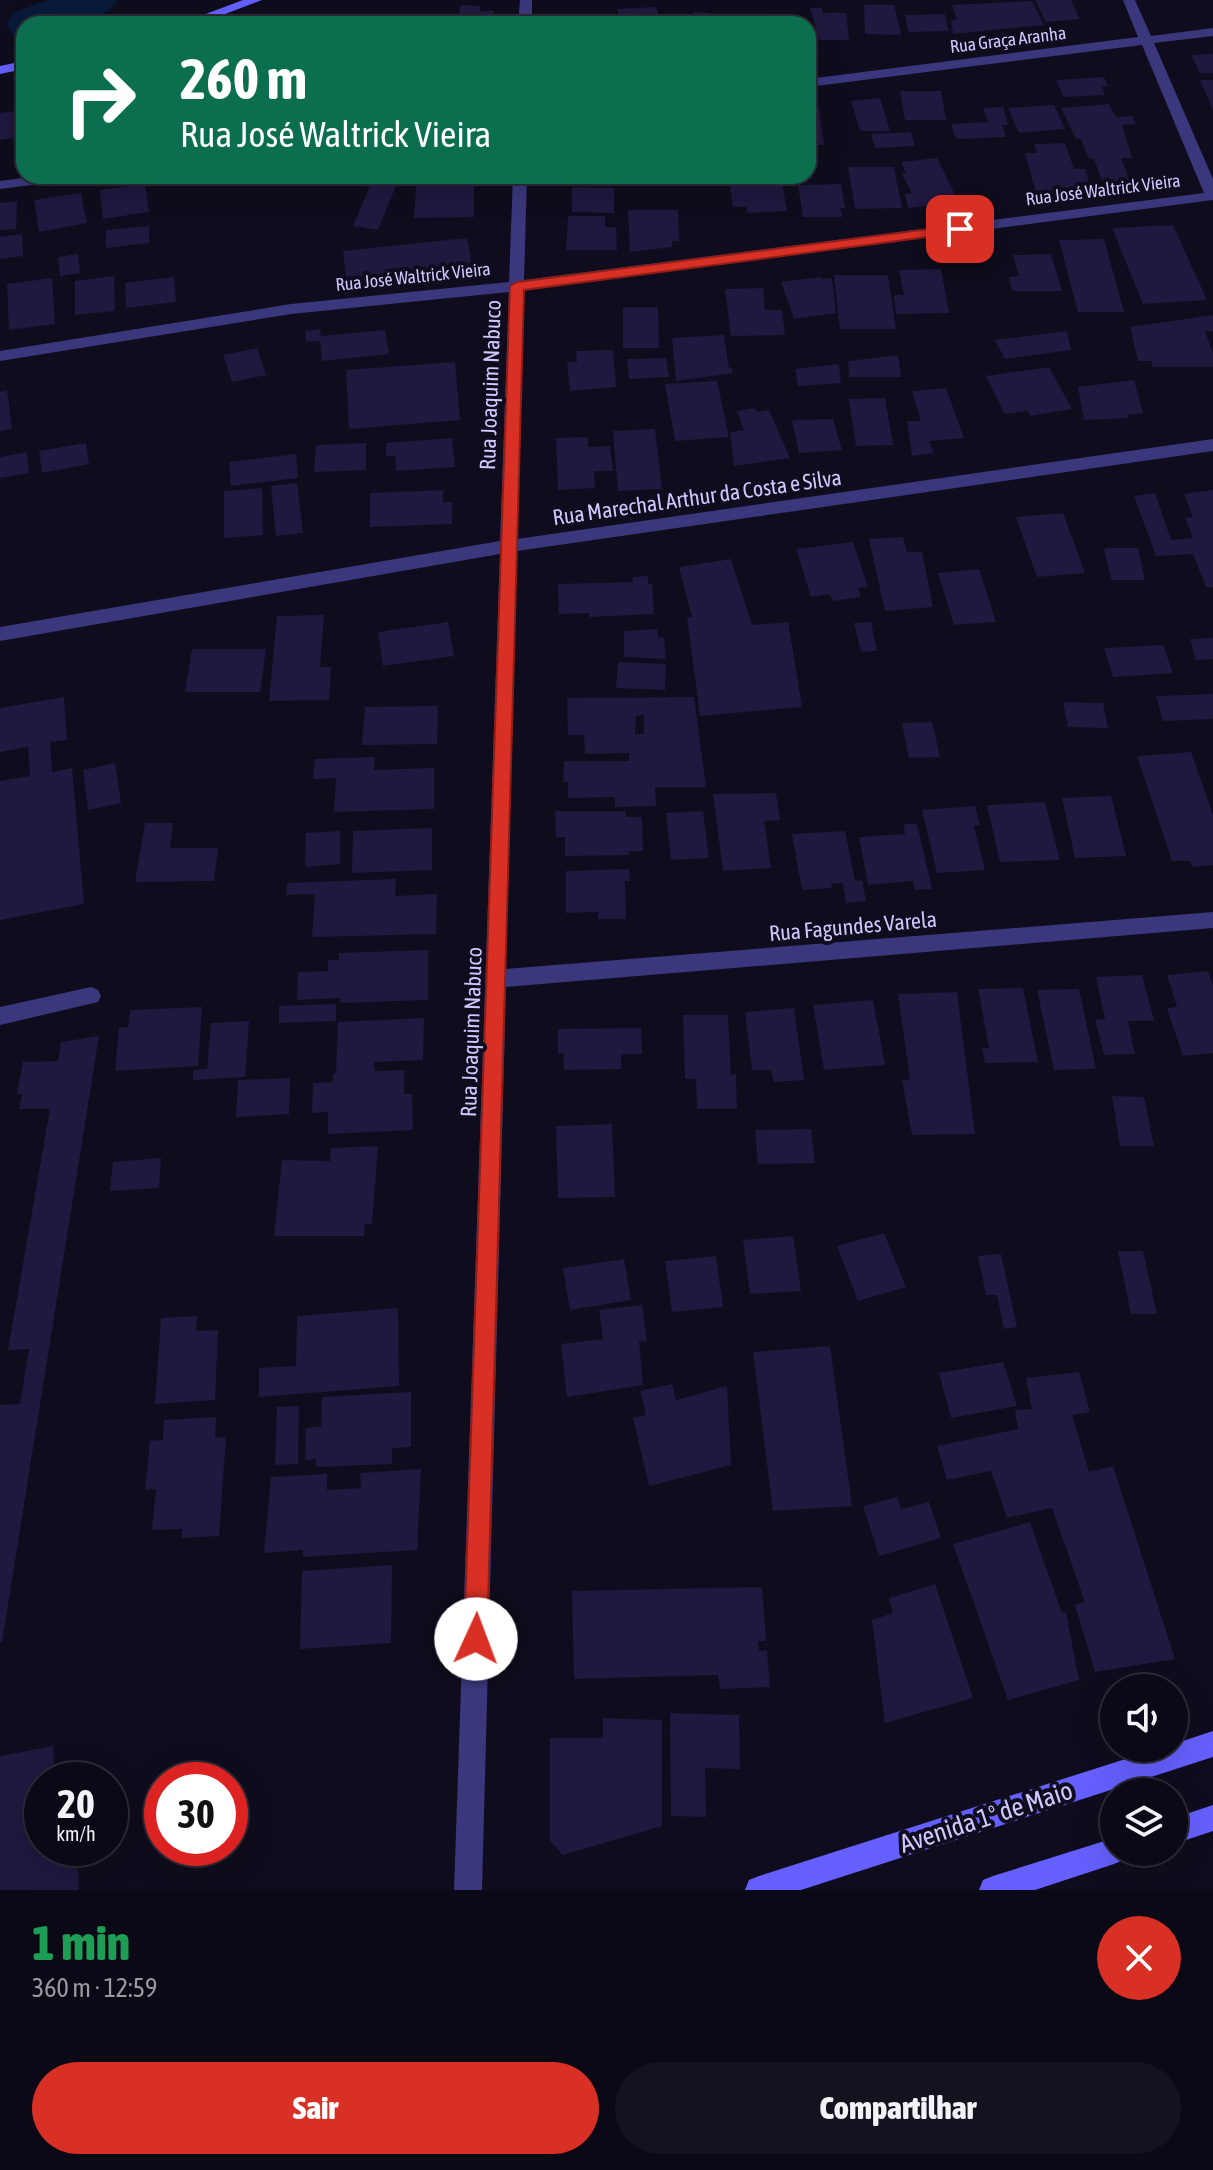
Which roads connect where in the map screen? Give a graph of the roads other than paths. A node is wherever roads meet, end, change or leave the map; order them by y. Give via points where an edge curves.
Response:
1 (256, 0) edge
2 (1129, 0) edge
3 (209, 16) edge
4 (1213, 32) edge
5 (1147, 41) junction
6 (816, 82) edge
7 (520, 184) edge
8 (1213, 196) edge
9 (517, 286) junction
10 (0, 356) edge
11 (1213, 445) edge
12 (509, 546) junction
13 (0, 634) edge
14 (1213, 920) edge
15 (496, 979) junction
16 (91, 996) dead end
17 (0, 1016) edge
18 (1213, 1744) edge
19 (1213, 1818) edge
20 (1188, 1826) edge
21 (1100, 1856) edge
22 (468, 1890) edge
23 (759, 1890) edge
24 (993, 1890) edge

1 - 3 main road
2 - 5 street
4 - 5 street, Rua Graça Aranha
5 - 6 street, Rua Graça Aranha
5 - 8 street
7 - 9 street, Rua Joaquim Nabuco
8 - 9 street, Rua José Waltrick Vieira
9 - 10 street, Rua José Waltrick Vieira via 291,309
9 - 12 street, Rua Joaquim Nabuco
11 - 12 street, Rua Marechal Arthur da Costa e Silva
12 - 13 street, Rua Marechal Arthur da Costa e Silva
12 - 15 street, Rua Joaquim Nabuco
14 - 15 street, Rua Fagundes Varela
15 - 22 street, Rua Joaquim Nabuco
16 - 17 street
18 - 23 main road, Avenida 1º de Maio
19 - 20 main road
21 - 24 main road

